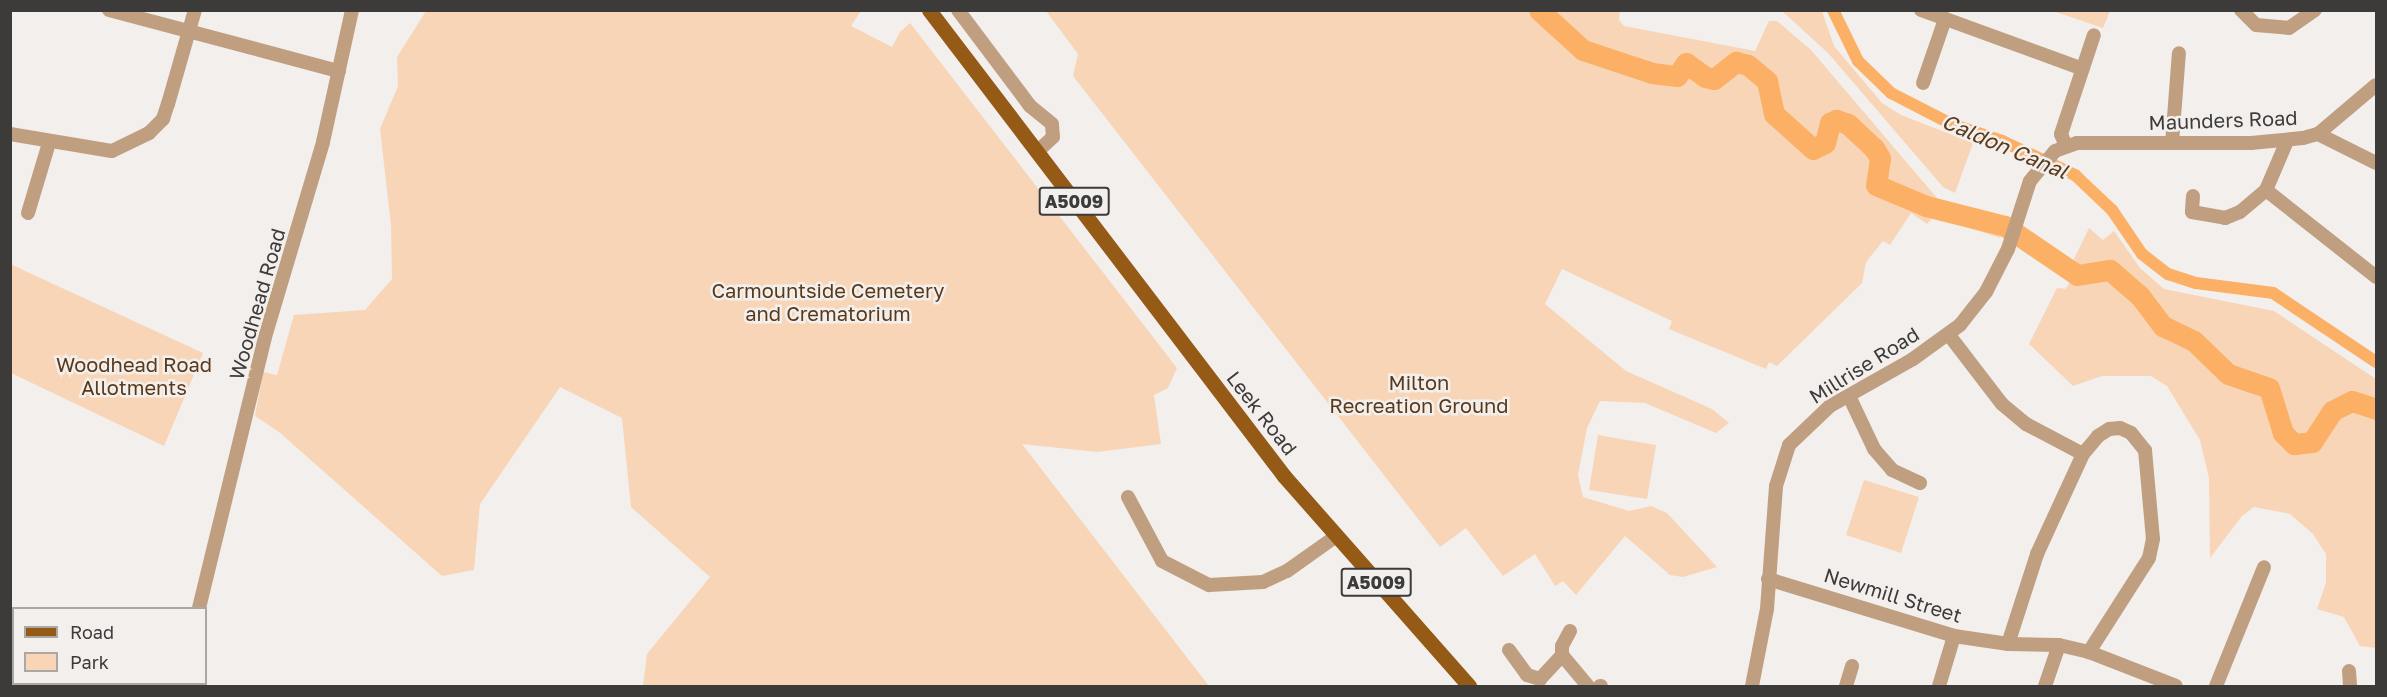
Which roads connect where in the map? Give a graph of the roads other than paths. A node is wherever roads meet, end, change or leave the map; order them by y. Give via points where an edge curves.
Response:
1 (109, 10) edge
2 (195, 10) edge
3 (352, 10) edge
4 (930, 10) edge
5 (958, 10) edge
6 (1921, 10) edge
7 (2241, 10) edge
8 (2315, 10) edge
9 (1945, 19) junction
10 (190, 30) junction
11 (2094, 35) dead end
12 (2179, 53) dead end
13 (2083, 69) junction
14 (339, 71) junction
15 (1923, 83) dead end
16 (2376, 85) edge
17 (10, 134) edge
18 (2318, 134) junction
19 (2287, 141) junction
20 (49, 143) junction
21 (2172, 143) junction
22 (2060, 148) junction
23 (1037, 152) junction
24 (2376, 163) edge
25 (2266, 190) junction
26 (2193, 196) dead end
27 (28, 213) dead end
28 (2376, 277) edge
29 (1949, 335) junction
30 (1849, 396) junction
31 (2083, 454) junction
32 (1920, 483) dead end
33 (1128, 497) dead end
34 (1335, 537) junction
35 (2264, 577) dead end
36 (1768, 579) junction
37 (200, 607) edge
38 (1570, 631) dead end
39 (1954, 636) junction
40 (2008, 644) junction
41 (2059, 645) junction
42 (1509, 650) dead end
43 (2089, 652) junction
44 (1562, 655) junction
45 (1852, 666) dead end
46 (2349, 671) dead end
47 (1596, 686) edge
48 (1469, 687) edge
49 (1752, 687) edge
50 (1846, 687) edge
51 (1939, 687) edge
52 (2045, 687) edge
53 (2176, 687) edge
54 (2216, 687) edge
55 (2350, 687) edge

1 - 10 street
2 - 10 street
3 - 14 street, Woodhead Road
4 - 23 main road, Leek Road / A5009
5 - 23 street via 1030,106 1052,124 1053,137
6 - 9 street
7 - 8 street via 2256,25 2289,28
9 - 13 street
9 - 15 street
10 - 14 street
10 - 20 street via 163,119 149,132 112,151
11 - 13 street
12 - 21 street
13 - 22 street
14 - 37 street, Woodhead Road via 299,228 265,337
16 - 18 street, Maunders Road
17 - 20 street
18 - 19 street, Maunders Road
18 - 24 street
19 - 21 street, Maunders Road
19 - 25 street
20 - 27 street
21 - 22 street, Maunders Road
22 - 29 street, Millrise Road via 2040,168 2023,198 2010,241 1986,292
23 - 34 main road, Leek Road / A5009 via 1245,427
25 - 26 street via 2255,202 2225,218 2192,212
25 - 28 street
29 - 30 street, Millrise Road
29 - 31 street via 2002,404 2026,424
30 - 32 street via 1874,449 1892,470
30 - 36 street, Millrise Road via 1802,430 1782,461 1776,486
31 - 40 street via 2037,554
31 - 43 street via 2109,429 2120,428 2139,442 2145,450 2148,470 2153,539 2149,558
33 - 34 street via 1162,561 1209,585 1263,582 1287,571
34 - 48 main road, Leek Road / A5009
35 - 54 street
36 - 39 street, Newmill Street
36 - 49 street, Millrise Road via 1760,663
38 - 44 street
39 - 40 street, Newmill Street
39 - 51 street
40 - 41 street, Newmill Street
41 - 43 street, Newmill Street
41 - 52 street
42 - 44 street via 1527,675 1540,679
43 - 53 street, Newmill Street
44 - 47 street
45 - 50 street
46 - 55 street

